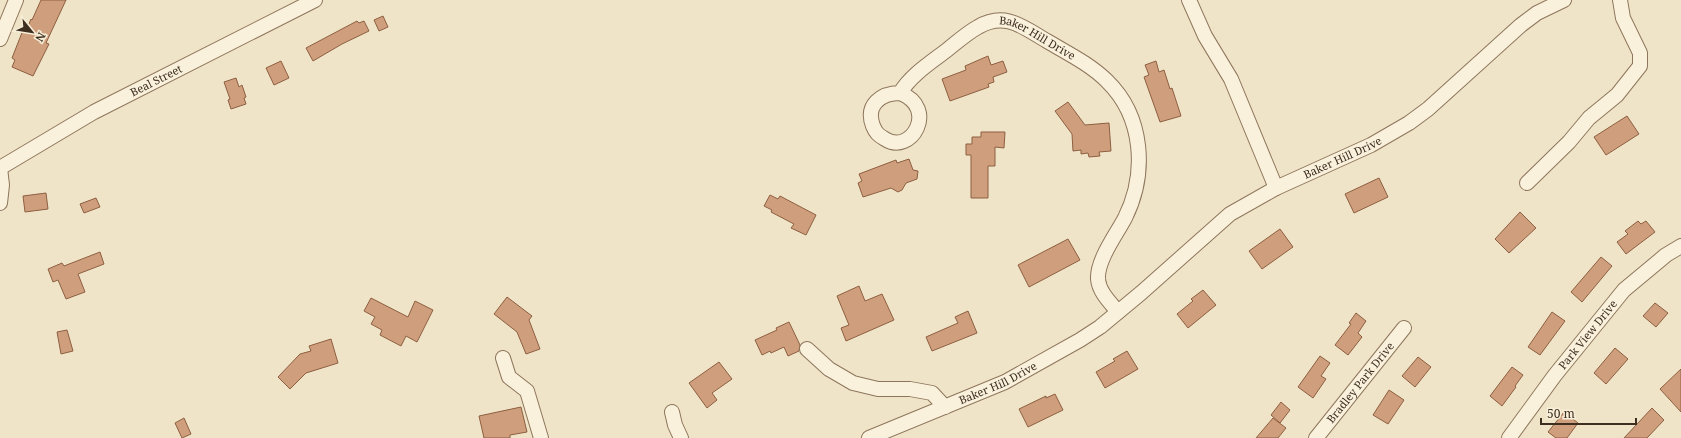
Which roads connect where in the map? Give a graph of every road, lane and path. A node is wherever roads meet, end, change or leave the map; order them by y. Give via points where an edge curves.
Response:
1 (16, 0) edge
2 (315, 0) edge
3 (1188, 0) edge
4 (1564, 0) edge
5 (1620, 0) edge
6 (0, 39) edge
7 (900, 93) dead end
8 (0, 168) edge
9 (1527, 183) dead end
10 (1276, 188) junction
11 (0, 203) edge
12 (1681, 246) edge
13 (1118, 312) junction
14 (1404, 328) dead end
15 (807, 349) dead end
16 (503, 358) dead end
17 (945, 406) junction
18 (672, 412) dead end
19 (541, 438) edge
20 (681, 438) edge
21 (869, 438) edge
22 (1316, 438) edge
23 (1509, 438) edge

1 - 6 street
2 - 8 street, Beal Street via 94,112
3 - 10 street via 1205,36 1231,79
4 - 10 street, Baker Hill Drive via 1521,25 1409,123 1371,145
5 - 9 street via 1623,18 1640,53 1640,66 1617,95 1589,118 1569,142
7 - 13 street, Baker Hill Drive via 912,78 971,31 992,20 1003,19 1017,23 1089,66 1107,81 1118,93 1129,112 1137,136 1139,154 1134,197 1105,255 1098,276 1104,294
8 - 11 street
10 - 13 street, Baker Hill Drive via 1243,205 1217,224
12 - 23 street, Park View Drive via 1666,255 1624,290 1555,375
13 - 17 street, Baker Hill Drive via 1100,327 1005,382
14 - 22 street, Bradley Park Drive
15 - 17 street via 829,368 853,383 878,389 910,389 932,393
16 - 19 street via 509,376 527,391
17 - 21 street, Baker Hill Drive
18 - 20 street

